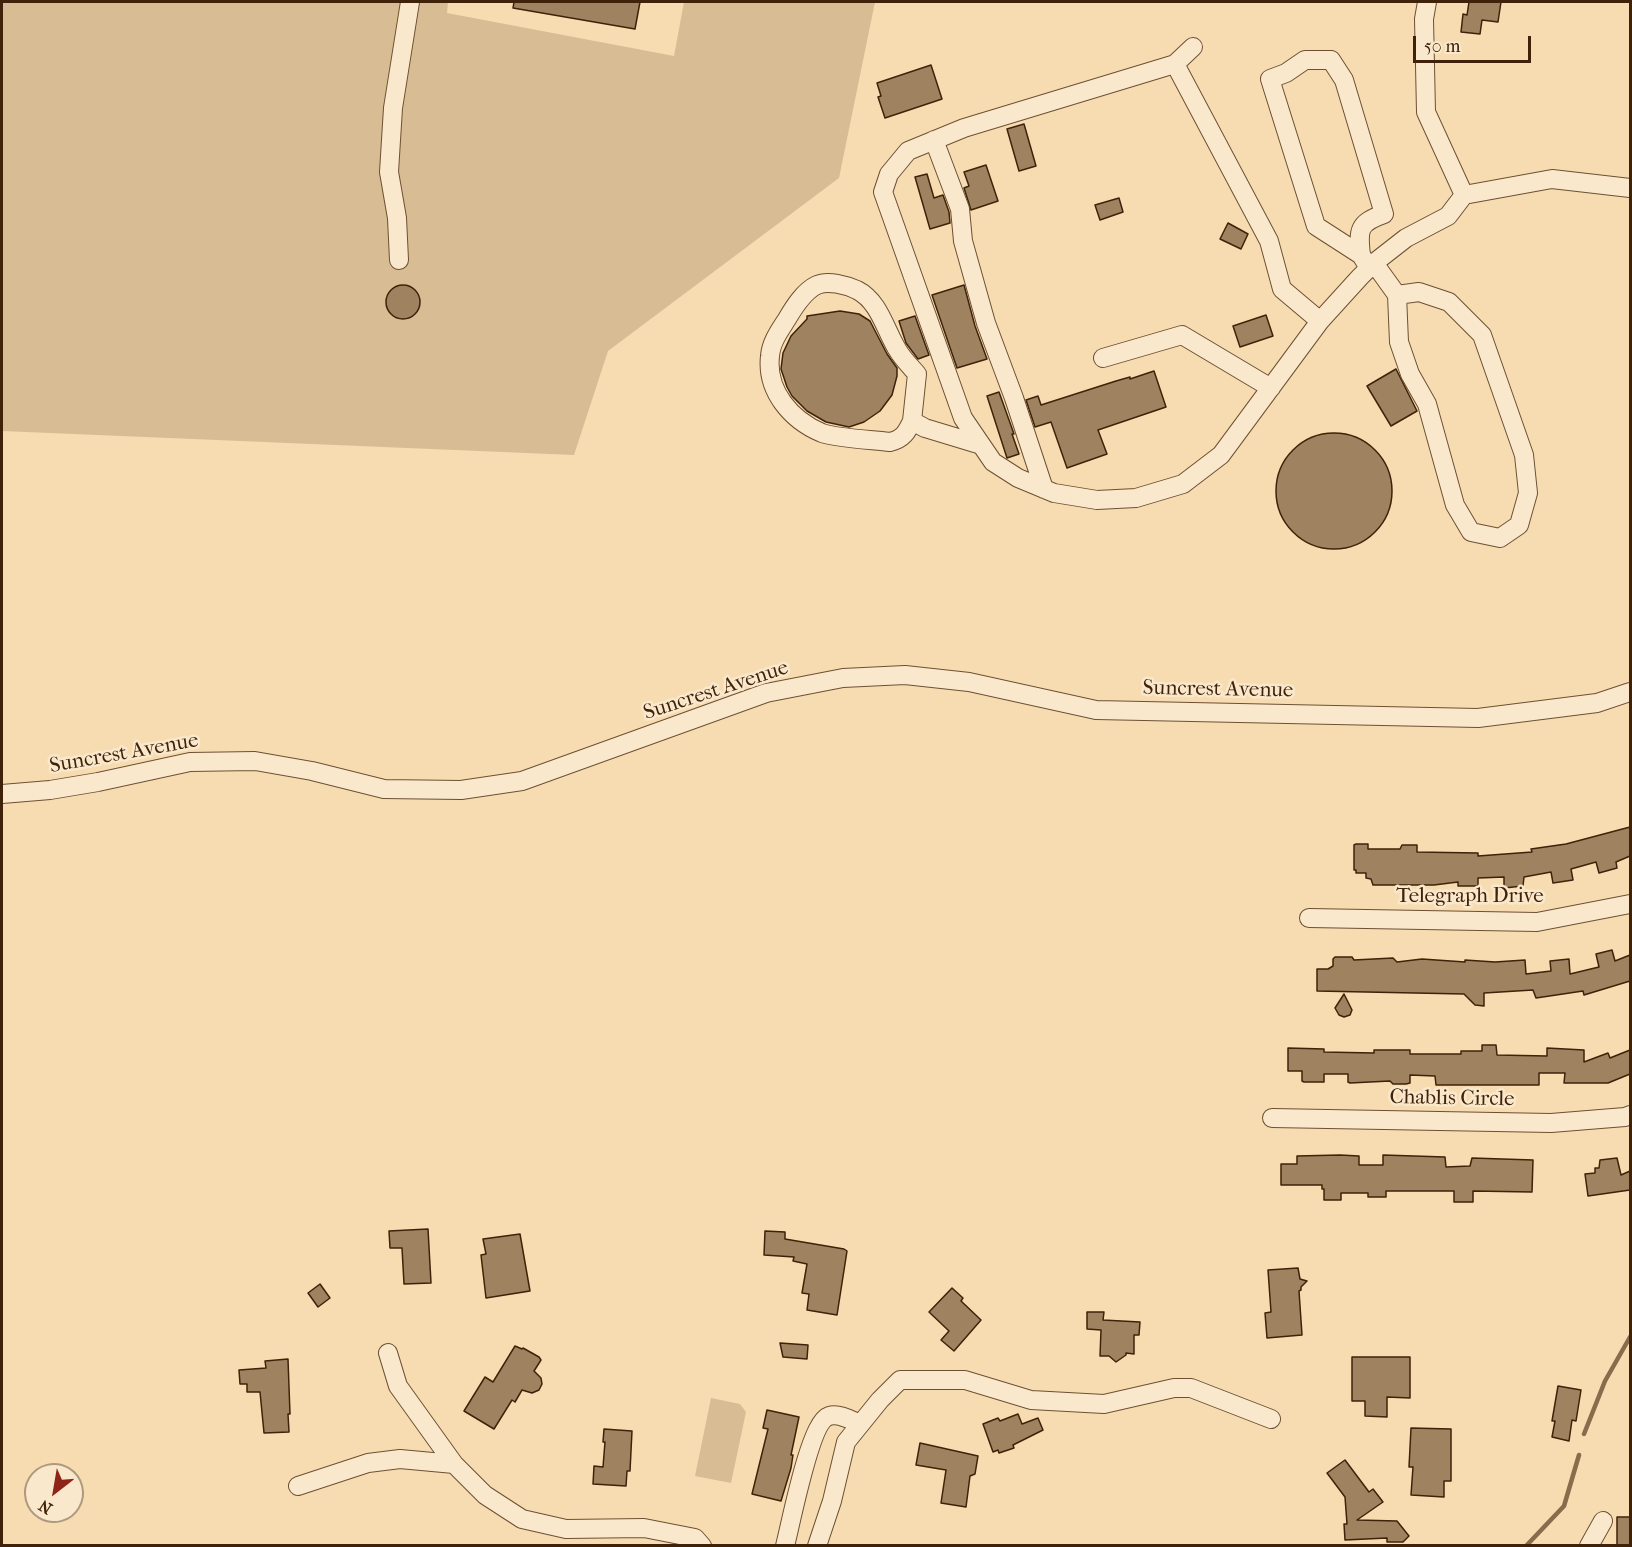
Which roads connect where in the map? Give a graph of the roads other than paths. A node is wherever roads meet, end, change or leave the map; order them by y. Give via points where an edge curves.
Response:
1 (410, 2) edge
2 (1427, 2) edge
3 (1193, 47) dead end
4 (1175, 64) junction
5 (934, 140) junction
6 (1630, 188) edge
7 (1464, 195) junction
8 (399, 260) dead end
9 (1368, 262) junction
10 (1397, 294) junction
11 (1320, 321) junction
12 (1103, 358) dead end
13 (1271, 388) junction
14 (912, 421) junction
15 (981, 445) junction
16 (1044, 489) junction
17 (1630, 692) edge
18 (2, 794) edge
19 (1630, 904) edge
20 (1309, 918) dead end
21 (1630, 1115) edge
22 (1272, 1118) dead end
23 (388, 1353) dead end
24 (1271, 1419) dead end
25 (860, 1424) junction
26 (454, 1464) junction
27 (298, 1485) dead end
28 (1603, 1521) dead end
29 (702, 1545) edge
30 (785, 1545) edge
31 (817, 1545) edge
32 (1589, 1545) edge

1 - 8 street via 393,108 389,172
2 - 7 street via 1426,112
3 - 4 street
4 - 5 street
4 - 11 street via 1269,241 1282,289
5 - 15 street via 908,151 889,174 883,192 963,418
5 - 16 street via 960,209 963,241 986,323
6 - 7 street via 1552,179
7 - 9 street via 1448,216
9 - 9 street via 1316,226 1270,79 1305,60 1331,60 1344,80 1369,159 1384,214 1368,220 1358,234
9 - 10 street
9 - 11 street
10 - 10 street via 1399,342 1410,374 1427,404 1455,505 1471,532 1500,538 1519,525 1528,493 1524,455 1482,335 1449,302 1419,292
11 - 13 street
12 - 13 street via 1182,335
13 - 16 street via 1221,455 1183,484 1136,498 1097,500
14 - 14 street via 916,374 898,350 874,303 858,290 835,283 818,284 792,309 770,355 772,380 781,402 797,418 823,434 897,441 906,435
14 - 15 street
15 - 16 street via 993,462
17 - 18 street, Suncrest Avenue via 1597,704 1466,718 1096,710 969,682 905,675 843,678 766,693 522,781 461,790 384,789 255,761 190,762 98,782
19 - 20 street, Telegraph Drive via 1537,922
21 - 22 street, Chablis Circle via 1551,1123
23 - 26 street via 398,1386
24 - 25 street via 1191,1388 1174,1388 1104,1404 1031,1400 965,1380 900,1380
25 - 30 street via 835,1415 828,1416 820,1425 802,1475
25 - 31 street via 846,1442
26 - 27 street via 400,1459 368,1463
26 - 29 street via 485,1496 522,1519 566,1529 644,1528 695,1538
28 - 32 street

